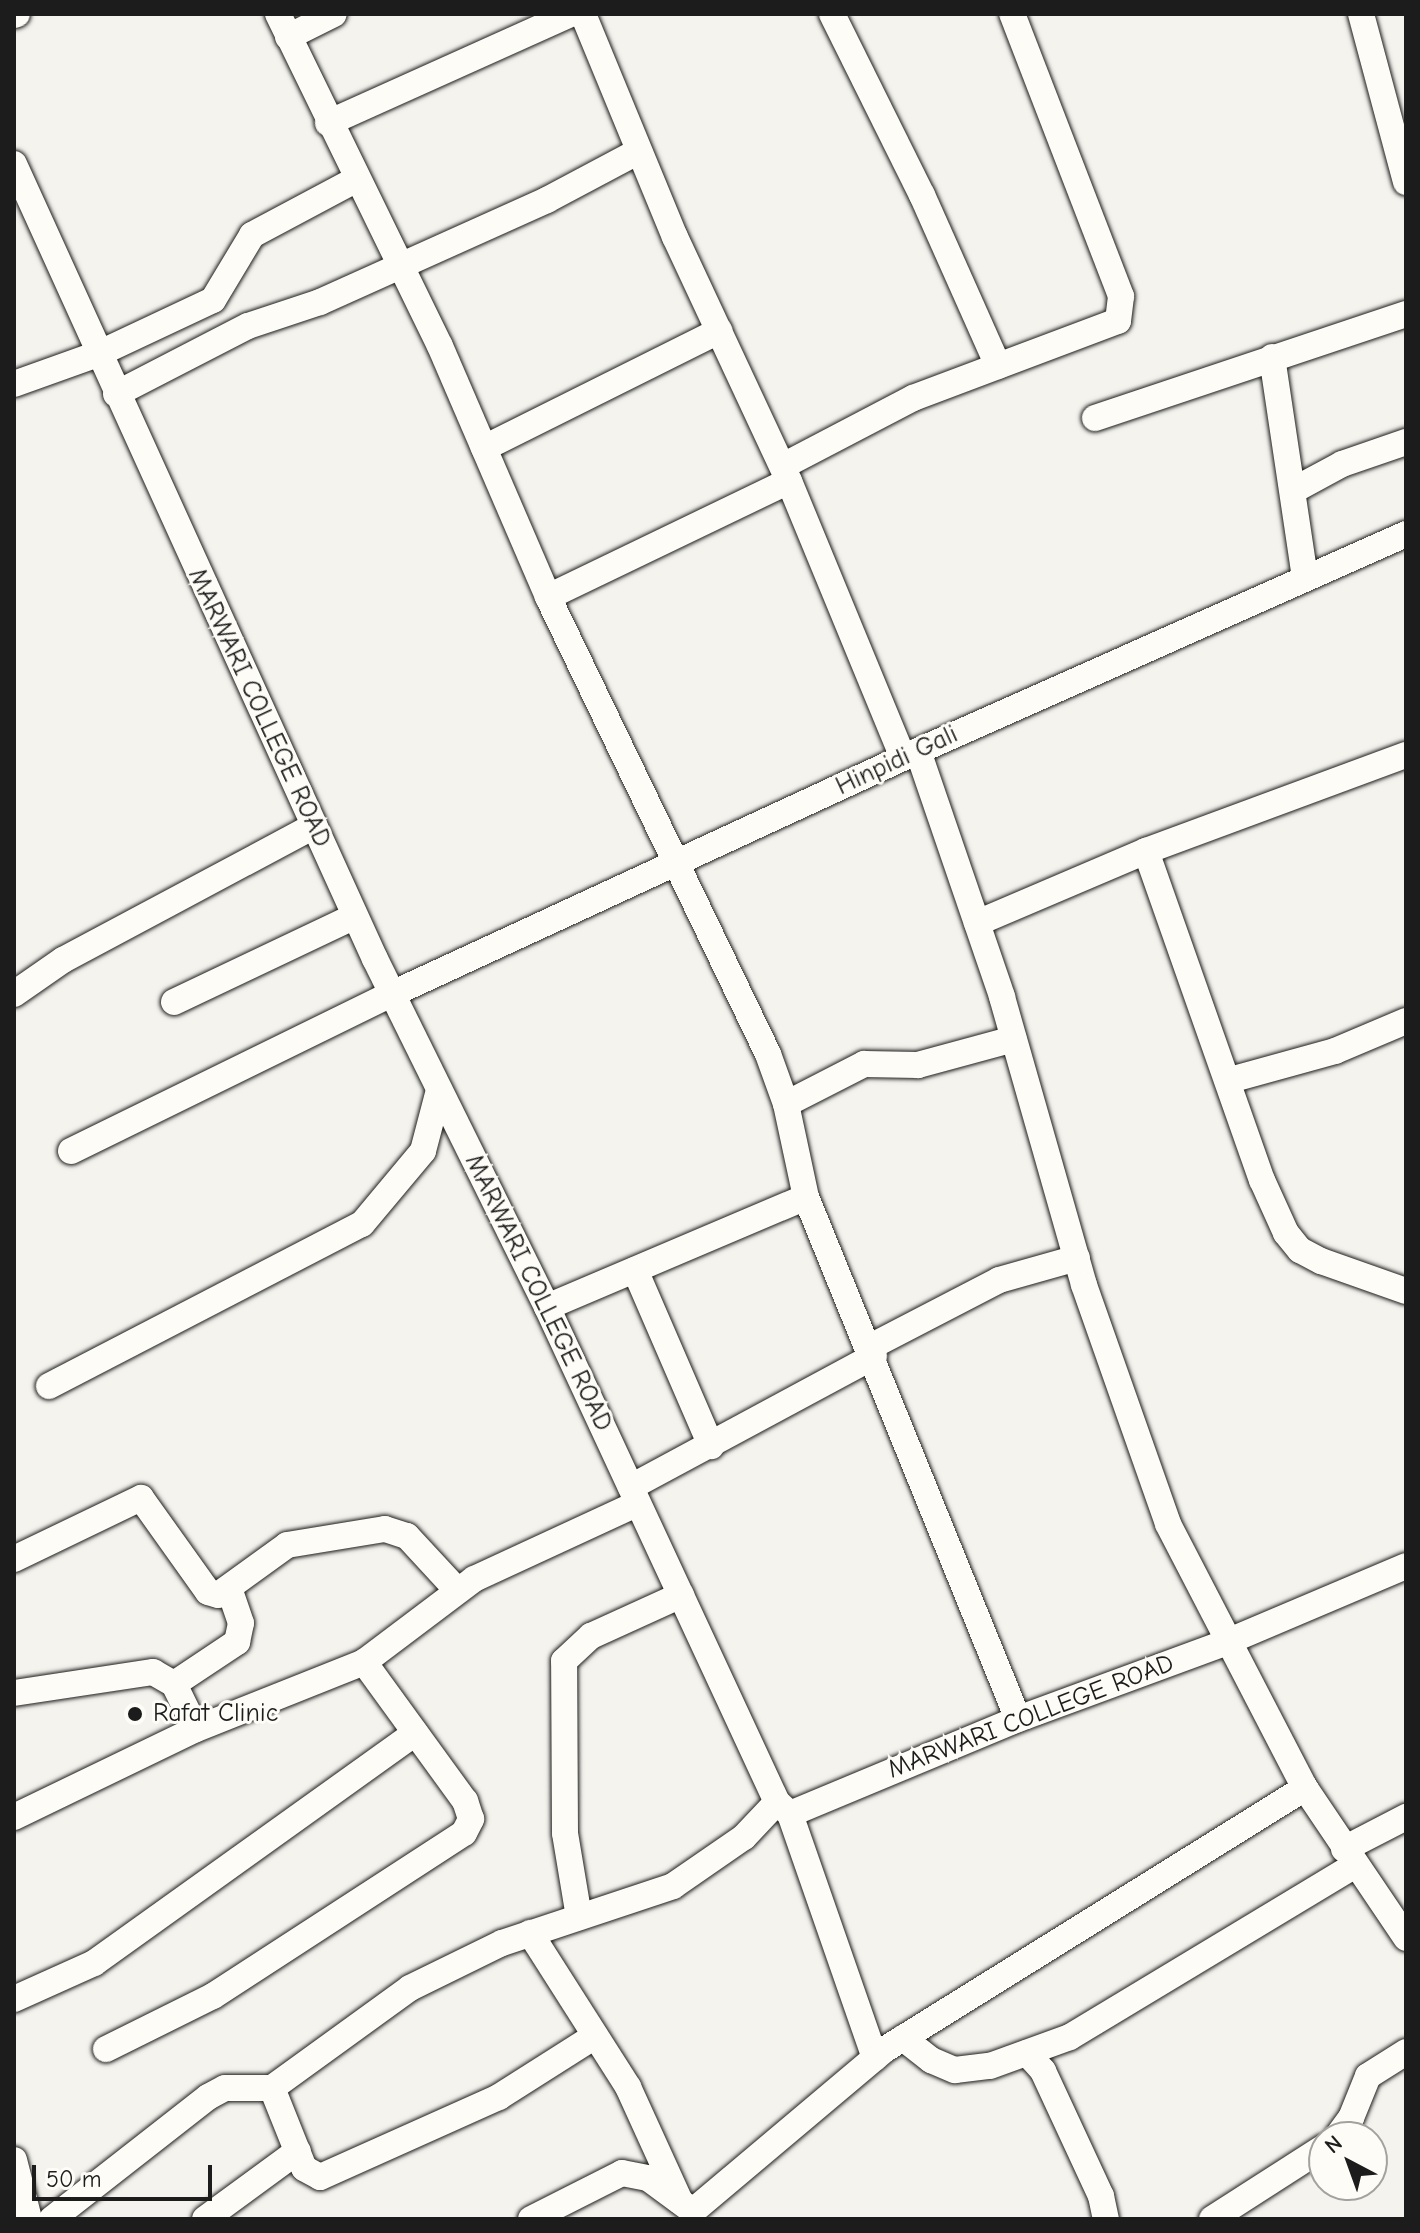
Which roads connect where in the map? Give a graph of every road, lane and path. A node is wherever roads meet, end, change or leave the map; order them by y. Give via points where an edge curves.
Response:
1 (334, 14) edge
2 (571, 14) edge
3 (583, 14) edge
4 (832, 14) edge
5 (1012, 14) edge
6 (1361, 14) edge
7 (283, 25) edge
8 (328, 123) junction
9 (639, 151) junction
10 (14, 164) edge
11 (357, 179) junction
12 (1406, 182) edge
13 (401, 267) junction
14 (1406, 314) edge
15 (719, 331) junction
16 (98, 354) junction
17 (1272, 357) junction
18 (998, 366) junction
19 (14, 384) edge
20 (116, 394) junction
21 (1095, 418) dead end
22 (1406, 442) edge
23 (484, 448) junction
24 (786, 473) junction
25 (1294, 490) junction
26 (1406, 534) edge
27 (1305, 579) junction
28 (548, 597) junction
29 (910, 754) junction
30 (1406, 755) edge
31 (314, 826) junction
32 (1146, 851) junction
33 (675, 863) junction
34 (355, 916) junction
35 (977, 923) junction
36 (14, 994) edge
37 (392, 994) junction
38 (174, 1002) dead end
39 (1406, 1021) edge
40 (1014, 1039) junction
41 (1230, 1080) junction
42 (439, 1090) junction
43 (786, 1104) junction
44 (71, 1151) dead end
45 (806, 1197) junction
46 (1077, 1258) junction
47 (635, 1270) junction
48 (1406, 1291) edge
49 (547, 1307) junction
50 (872, 1351) junction
51 (49, 1386) dead end
52 (711, 1446) junction
53 (634, 1495) junction
54 (14, 1559) edge
55 (1406, 1566) edge
56 (457, 1590) junction
57 (230, 1591) junction
58 (681, 1595) junction
59 (1227, 1642) junction
60 (364, 1662) junction
61 (174, 1684) junction
62 (14, 1693) edge
63 (1018, 1719) junction
64 (196, 1729) junction
65 (415, 1733) junction
66 (1305, 1788) junction
67 (783, 1808) junction
68 (14, 1817) edge
69 (1406, 1817) edge
70 (1350, 1857) junction
71 (579, 1917) junction
72 (530, 1933) junction
73 (1406, 1938) edge
74 (14, 1999) edge
75 (595, 2036) junction
76 (903, 2038) junction
77 (106, 2049) dead end
78 (1406, 2052) edge
79 (1027, 2053) junction
80 (875, 2058) junction
81 (272, 2088) junction
82 (1349, 2121) edge
83 (298, 2151) junction
84 (1308, 2157) edge
85 (14, 2160) edge
86 (695, 2213) edge
87 (29, 2219) edge
88 (52, 2219) edge
89 (205, 2219) edge
90 (531, 2219) edge
91 (1106, 2219) edge
92 (1212, 2219) edge

1 - 7 street
2 - 8 street
3 - 9 street
4 - 18 street
5 - 18 street via 1122,310 1109,327
6 - 12 street
7 - 8 street
8 - 11 street
9 - 13 street
9 - 15 street
10 - 16 street, MARWARI COLLEGE ROAD
11 - 13 street
11 - 16 street via 252,235 213,300
13 - 20 street via 248,326
13 - 23 street
14 - 17 street
15 - 23 street
15 - 24 street
16 - 19 street
16 - 20 street, MARWARI COLLEGE ROAD
17 - 21 street
17 - 25 street
18 - 24 street via 913,398
20 - 31 street, MARWARI COLLEGE ROAD
22 - 25 street via 1342,464
23 - 28 street
24 - 28 street
24 - 29 street
25 - 27 street
26 - 27 street, Hinpidi Gali
27 - 29 street, Hinpidi Gali
28 - 33 street
29 - 33 street, Hinpidi Gali
29 - 35 street
30 - 32 street
31 - 34 street, MARWARI COLLEGE ROAD
31 - 36 street via 63,960
32 - 35 street
32 - 41 street
33 - 37 street, Hinpidi Gali
33 - 43 street via 768,1054
34 - 37 street, MARWARI COLLEGE ROAD
34 - 38 street
35 - 40 street
37 - 42 street, MARWARI COLLEGE ROAD
37 - 44 street, Hinpidi Gali
39 - 41 street via 1335,1051
40 - 43 street via 918,1065 876,1061
40 - 46 street
41 - 48 street via 1272,1205 1300,1250
42 - 49 street, MARWARI COLLEGE ROAD
42 - 51 street via 423,1151 362,1224
43 - 45 street
45 - 47 street
45 - 50 street
46 - 50 street via 999,1280
46 - 59 street via 1151,1482
47 - 49 street
47 - 52 street
49 - 53 street, MARWARI COLLEGE ROAD
50 - 52 street
50 - 63 street
52 - 53 street
53 - 56 street
53 - 58 street, MARWARI COLLEGE ROAD
54 - 57 street via 141,1498 208,1592
55 - 59 street, MARWARI COLLEGE ROAD
56 - 57 street via 407,1536 385,1529 287,1545
56 - 60 street
57 - 61 street via 241,1623 237,1642
58 - 67 street, MARWARI COLLEGE ROAD
58 - 71 street via 591,1636 564,1661 565,1833
59 - 63 street, MARWARI COLLEGE ROAD
59 - 66 street
60 - 64 street
60 - 65 street
61 - 62 street via 153,1672
61 - 64 street
63 - 67 street, MARWARI COLLEGE ROAD
64 - 68 street
65 - 74 street via 94,1963
65 - 77 street via 465,1801 471,1819 464,1833 213,1996
66 - 70 street
66 - 76 street
67 - 71 street via 673,1886
67 - 80 street
69 - 70 street
70 - 73 street
70 - 79 street via 1089,2028
71 - 72 street
72 - 75 street
72 - 81 street via 381,2004
75 - 83 street via 499,2097 339,2172 320,2177 304,2168
75 - 86 street
76 - 79 street via 931,2060 955,2070
76 - 80 street
78 - 82 street via 1368,2076
79 - 91 street via 1052,2091 1101,2196
80 - 86 street
81 - 83 street
81 - 88 street via 225,2088 208,2097
83 - 89 street
84 - 92 street
85 - 87 street
86 - 90 street via 648,2178 622,2173

